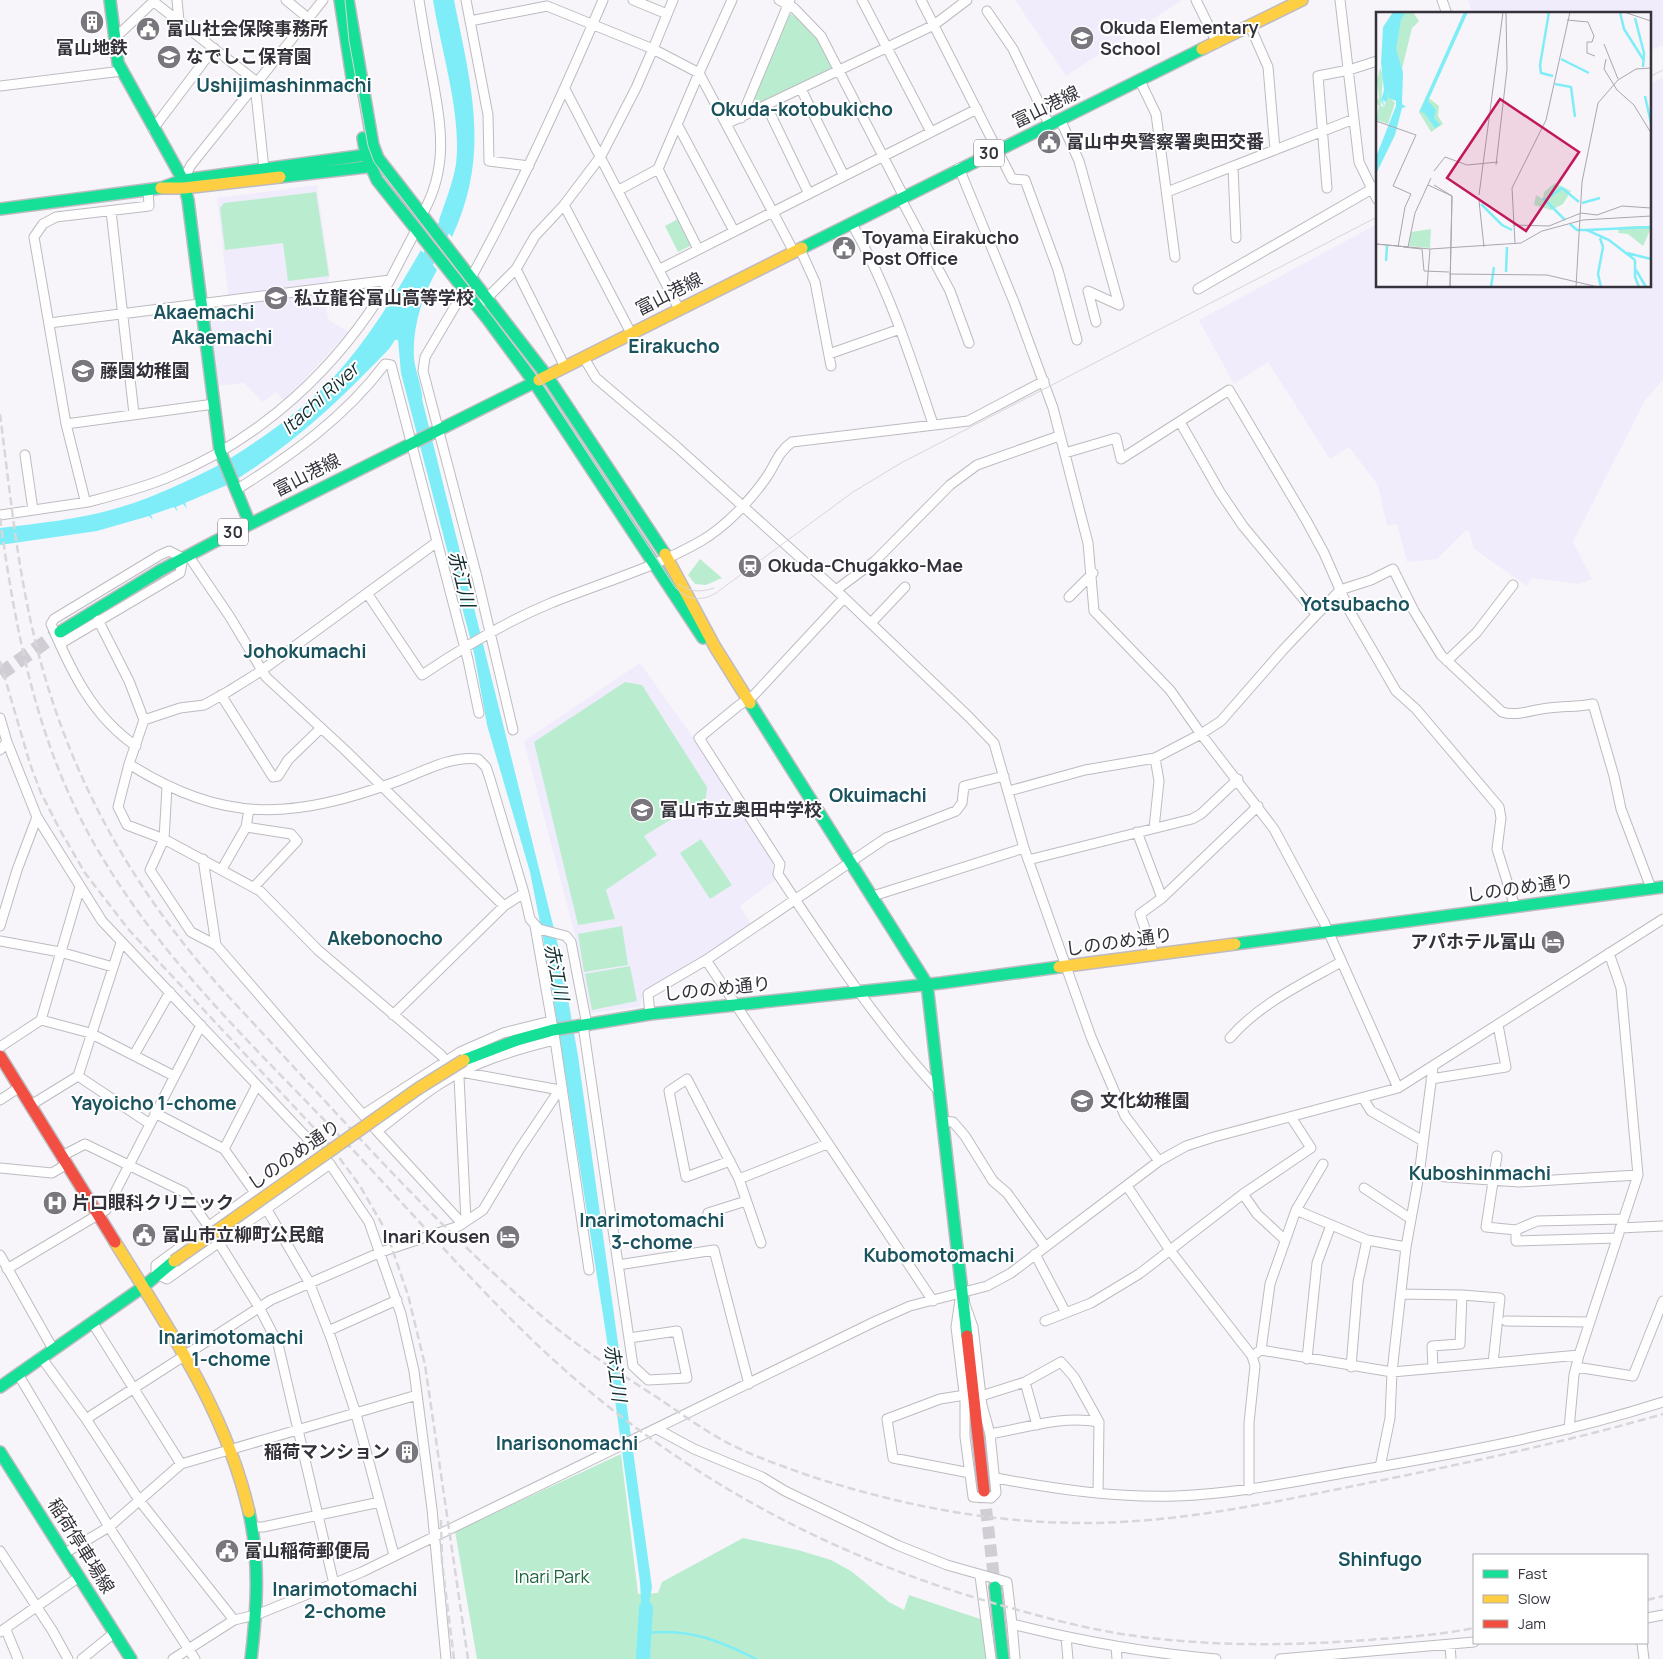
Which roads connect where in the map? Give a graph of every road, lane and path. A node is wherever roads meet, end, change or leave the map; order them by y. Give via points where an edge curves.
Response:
1 (110, 0) edge
2 (177, 0) edge
3 (286, 0) edge
4 (323, 0) edge
5 (340, 0) edge
6 (348, 0) edge
7 (418, 0) edge
8 (466, 0) edge
9 (603, 0) edge
10 (633, 0) edge
11 (673, 0) edge
12 (732, 0) edge
13 (779, 0) edge
14 (862, 0) edge
15 (921, 0) edge
16 (967, 0) edge
17 (1196, 0) edge
18 (1302, 0) edge
19 (1340, 0) edge
20 (155, 1) edge
21 (789, 2) edge
22 (547, 3) edge
23 (987, 10) dead end
24 (667, 14) junction
25 (308, 18) junction
26 (470, 21) junction
27 (179, 22) junction
28 (592, 25) junction
29 (934, 25) junction
30 (1250, 26) junction
31 (114, 38) junction
32 (1217, 43) junction
33 (214, 48) junction
34 (887, 48) junction
35 (653, 49) junction
36 (1376, 60) edge
37 (840, 70) junction
38 (1349, 70) junction
39 (122, 71) junction
40 (699, 73) junction
41 (1140, 81) junction
42 (256, 83) junction
43 (0, 86) edge
44 (565, 89) junction
45 (801, 89) junction
46 (766, 105) junction
47 (977, 109) junction
48 (741, 118) junction
49 (1060, 119) junction
50 (1354, 120) junction
51 (677, 124) junction
52 (726, 124) junction
53 (1049, 124) junction
54 (153, 129) junction
55 (931, 132) junction
56 (1321, 132) junction
57 (998, 150) junction
58 (1275, 150) junction
59 (601, 156) junction
60 (883, 156) junction
61 (372, 159) junction
62 (529, 166) junction
63 (1233, 167) junction
64 (959, 168) junction
65 (264, 169) junction
66 (658, 169) junction
67 (844, 176) junction
68 (184, 184) junction
69 (1327, 188) dead end
70 (1374, 188) edge
71 (148, 190) junction
72 (619, 190) junction
73 (1167, 192) junction
74 (809, 194) junction
75 (902, 198) junction
76 (564, 205) junction
77 (0, 209) edge
78 (111, 211) junction
79 (772, 212) junction
80 (426, 217) junction
81 (852, 224) junction
82 (734, 231) junction
83 (419, 234) junction
84 (1236, 238) dead end
85 (698, 249) junction
86 (797, 250) junction
87 (1175, 257) dead end
88 (516, 269) junction
89 (660, 269) junction
90 (472, 276) junction
91 (390, 280) junction
92 (1198, 289) dead end
93 (464, 291) junction
94 (488, 297) junction
95 (202, 303) junction
96 (478, 307) junction
97 (678, 309) junction
98 (121, 314) junction
99 (1096, 322) dead end
100 (49, 323) junction
101 (900, 329) junction
102 (631, 333) junction
103 (1077, 340) dead end
104 (969, 343) dead end
105 (829, 354) junction
106 (584, 358) junction
107 (831, 366) dead end
108 (565, 367) junction
109 (547, 376) junction
110 (1044, 381) junction
111 (534, 382) junction
112 (214, 404) junction
113 (134, 414) junction
114 (1180, 422) junction
115 (66, 424) junction
116 (933, 424) junction
117 (437, 430) junction
118 (1060, 436) junction
119 (414, 441) junction
120 (1065, 453) junction
121 (24, 454) dead end
122 (221, 455) junction
123 (235, 489) junction
124 (88, 502) junction
125 (742, 506) junction
126 (33, 510) junction
127 (0, 515) edge
128 (250, 524) junction
129 (437, 542) junction
130 (186, 556) junction
131 (667, 558) junction
132 (653, 564) junction
133 (1093, 574) junction
134 (1513, 585) dead end
135 (905, 588) dead end
136 (836, 590) junction
137 (1340, 590) junction
138 (367, 593) junction
139 (1068, 597) dead end
140 (844, 598) junction
141 (1316, 614) junction
142 (98, 620) junction
143 (871, 623) junction
144 (60, 632) tunnel mouth
145 (487, 635) junction
146 (60, 644) junction
147 (465, 647) junction
148 (715, 647) junction
149 (1447, 662) junction
150 (261, 670) junction
151 (221, 695) junction
152 (748, 699) junction
153 (479, 713) dead end
154 (144, 720) junction
155 (1, 723) edge
156 (321, 728) junction
157 (513, 730) dead end
158 (1201, 734) junction
159 (6, 742) junction
160 (136, 746) junction
161 (0, 750) edge
162 (1155, 758) junction
163 (129, 764) junction
164 (1004, 776) junction
165 (1238, 779) junction
166 (167, 787) junction
167 (382, 787) junction
168 (1009, 791) junction
169 (1258, 806) junction
170 (249, 809) junction
171 (37, 817) junction
172 (246, 827) junction
173 (1154, 828) junction
174 (1138, 832) junction
175 (164, 839) junction
176 (1024, 848) junction
177 (203, 859) junction
178 (1028, 860) junction
179 (850, 861) junction
180 (222, 869) junction
181 (80, 887) junction
182 (254, 887) junction
183 (1663, 887) edge
184 (1651, 888) junction
185 (524, 893) junction
186 (872, 896) junction
187 (1162, 898) junction
188 (795, 899) junction
189 (504, 906) junction
190 (1515, 907) junction
191 (1663, 919) edge
192 (0, 926) edge
193 (537, 927) junction
194 (1328, 931) junction
195 (0, 941) edge
196 (121, 943) junction
197 (216, 945) junction
198 (60, 952) junction
199 (1609, 953) junction
200 (1154, 955) junction
201 (706, 960) junction
202 (1341, 962) junction
203 (113, 967) junction
204 (1065, 967) junction
205 (927, 984) junction
206 (857, 991) junction
207 (170, 992) junction
208 (736, 1005) junction
209 (650, 1014) junction
210 (393, 1015) junction
211 (40, 1020) junction
212 (200, 1025) junction
213 (583, 1025) junction
214 (1498, 1025) junction
215 (554, 1030) junction
216 (90, 1033) junction
217 (1230, 1038) dead end
218 (0, 1047) edge
219 (134, 1055) junction
220 (0, 1056) edge
221 (445, 1060) junction
222 (1433, 1067) junction
223 (459, 1073) junction
224 (78, 1076) junction
225 (174, 1076) junction
226 (1431, 1079) junction
227 (257, 1085) junction
228 (20, 1088) junction
229 (561, 1088) junction
230 (1398, 1088) junction
231 (938, 1090) junction
232 (1362, 1098) junction
233 (0, 1100) edge
234 (31, 1105) junction
235 (155, 1113) junction
236 (364, 1114) junction
237 (1291, 1117) junction
238 (942, 1121) junction
239 (150, 1124) junction
240 (377, 1131) junction
241 (1423, 1141) junction
242 (827, 1144) junction
243 (316, 1148) junction
244 (224, 1149) junction
245 (1497, 1156) dead end
246 (65, 1160) junction
247 (730, 1161) junction
248 (1160, 1161) junction
249 (330, 1164) junction
250 (1323, 1164) dead end
251 (128, 1166) junction
252 (0, 1168) edge
253 (1419, 1174) junction
254 (1638, 1175) junction
255 (738, 1179) junction
256 (1493, 1180) junction
257 (1127, 1186) junction
258 (1364, 1188) dead end
259 (255, 1193) junction
260 (1243, 1194) junction
261 (746, 1200) junction
262 (266, 1208) junction
263 (1296, 1210) junction
264 (708, 1213) dead end
265 (98, 1214) junction
266 (1411, 1218) junction
267 (466, 1221) junction
268 (1622, 1224) junction
269 (1331, 1225) junction
270 (209, 1226) junction
271 (1663, 1226) edge
272 (1516, 1230) junction
273 (1617, 1238) junction
274 (1285, 1240) junction
275 (1367, 1240) junction
276 (218, 1242) junction
277 (761, 1243) dead end
278 (1045, 1246) junction
279 (1406, 1247) junction
280 (1169, 1249) junction
281 (381, 1252) junction
282 (1035, 1254) junction
283 (0, 1255) edge
284 (618, 1265) junction
285 (7, 1269) junction
286 (589, 1270) dead end
287 (156, 1274) junction
288 (309, 1282) junction
289 (143, 1287) junction
290 (961, 1293) junction
291 (1401, 1294) junction
292 (1462, 1295) junction
293 (397, 1300) junction
294 (933, 1301) junction
295 (1663, 1301) edge
296 (258, 1307) junction
297 (1066, 1312) junction
298 (1045, 1321) dead end
299 (1506, 1321) dead end
300 (92, 1322) junction
301 (1590, 1322) junction
302 (328, 1331) junction
303 (629, 1338) junction
304 (53, 1349) junction
305 (1261, 1350) junction
306 (184, 1354) junction
307 (1579, 1355) junction
308 (1252, 1356) junction
309 (41, 1358) junction
310 (1307, 1359) junction
311 (1493, 1363) junction
312 (1351, 1367) junction
313 (1576, 1367) junction
314 (1433, 1368) junction
315 (1392, 1372) junction
316 (18, 1374) junction
317 (1025, 1382) junction
318 (749, 1384) junction
319 (0, 1387) edge
320 (133, 1387) junction
321 (417, 1395) junction
322 (964, 1395) junction
323 (981, 1396) junction
324 (1663, 1402) edge
325 (356, 1414) junction
326 (86, 1419) junction
327 (1099, 1422) junction
328 (1037, 1425) junction
329 (657, 1429) junction
330 (1569, 1429) junction
331 (300, 1430) junction
332 (990, 1434) junction
333 (230, 1450) junction
334 (0, 1452) edge
335 (181, 1464) junction
336 (1380, 1467) junction
337 (970, 1473) junction
338 (996, 1478) junction
339 (1249, 1490) junction
340 (984, 1491) tunnel mouth
341 (1098, 1493) junction
342 (139, 1500) junction
343 (380, 1502) junction
344 (319, 1516) junction
345 (252, 1526) junction
346 (109, 1527) junction
347 (434, 1535) junction
348 (0, 1552) edge
349 (66, 1553) junction
350 (394, 1555) junction
351 (980, 1576) junction
352 (79, 1577) junction
353 (334, 1584) junction
354 (995, 1587) tunnel mouth
355 (35, 1607) junction
356 (256, 1615) junction
357 (1663, 1615) edge
358 (1648, 1618) edge
359 (234, 1620) junction
360 (1012, 1624) junction
361 (3, 1631) edge
362 (114, 1633) junction
363 (1066, 1637) junction
364 (1473, 1642) edge
365 (1642, 1644) edge
366 (1450, 1645) junction
367 (1116, 1646) junction
368 (189, 1649) junction
369 (1164, 1657) edge
370 (18, 1659) edge
371 (68, 1659) edge
372 (82, 1659) edge
373 (131, 1659) edge
374 (173, 1659) edge
375 (195, 1659) edge
376 (251, 1659) edge
377 (446, 1659) edge
378 (990, 1659) edge
379 (1003, 1659) edge
380 (1015, 1659) edge
381 (1068, 1659) edge
382 (1117, 1659) edge
383 (1210, 1659) edge
384 (1216, 1659) edge
385 (1280, 1659) edge
386 (1451, 1659) edge
387 (1644, 1659) edge

1 - 31 street
2 - 27 street
3 - 25 street
4 - 25 street
5 - 61 street
6 - 61 street via 373,145
7 - 80 street via 442,137 436,188
8 - 26 street
9 - 28 street
10 - 24 street
11 - 24 street
12 - 40 street
13 - 21 street
14 - 34 street
15 - 29 street
16 - 29 street
17 - 32 street
18 - 30 street, 富山港線 / 30
19 - 38 street
20 - 27 street
20 - 31 street
21 - 37 street via 821,36
21 - 48 street
22 - 26 street
22 - 28 street
23 - 53 street via 1013,49
24 - 35 street
25 - 42 street
26 - 62 street via 488,115 489,160
27 - 33 street
28 - 35 street
28 - 44 street
29 - 34 street
29 - 47 street
30 - 32 street, 富山港線 / 30
30 - 58 street via 1268,66
31 - 39 street
32 - 41 street, 富山港線 / 30
33 - 42 street
33 - 54 street
34 - 37 street
34 - 55 street
35 - 40 street
35 - 59 street
36 - 38 street
37 - 45 street
37 - 60 street
38 - 50 street
38 - 56 street via 1318,76
39 - 43 street
39 - 54 street
40 - 51 street
40 - 52 street
41 - 49 street, 富山港線 / 30
41 - 73 street via 1156,114
42 - 65 street
42 - 68 street via 186,173
44 - 59 street
44 - 62 street
45 - 46 street
45 - 67 street
46 - 48 street
46 - 74 street
47 - 55 street
47 - 57 street
48 - 52 street
49 - 53 street, 富山港線 / 30
49 - 99 street via 1079,161 1118,305 1088,291
50 - 56 street
50 - 70 street via 1359,162
51 - 66 street
51 - 82 street
52 - 79 street
53 - 57 street, 富山港線 / 30
54 - 68 street
55 - 60 street
56 - 58 street
56 - 69 street
57 - 64 street, 富山港線 / 30
57 - 103 street via 1012,179 1025,180 1058,270
58 - 63 street
59 - 72 street
59 - 76 street
60 - 67 street
60 - 75 street
61 - 65 street
61 - 68 street
61 - 80 street
61 - 83 street via 377,180
62 - 90 street
63 - 73 street
63 - 84 street
64 - 75 street, 富山港線 / 30
64 - 110 street
65 - 68 street
66 - 72 street
66 - 85 street
67 - 74 street
68 - 71 street
68 - 95 street
70 - 92 street
71 - 77 street
71 - 78 street via 149,206
72 - 89 street
73 - 87 street
74 - 79 street
75 - 81 street, 富山港線 / 30
75 - 104 street via 950,291
76 - 88 street via 535,236
76 - 102 street
78 - 98 street
78 - 100 street via 56,217 43,224 34,237
79 - 82 street
79 - 86 street
80 - 90 street
81 - 86 street, 富山港線 / 30
81 - 101 street via 867,250
82 - 85 street
83 - 91 street
83 - 93 street
85 - 89 street
86 - 97 street, 富山港線 / 30
86 - 105 street via 815,282
88 - 94 street
88 - 108 street
89 - 97 street
90 - 94 street
91 - 95 street
91 - 122 street via 351,338 289,404
93 - 96 street
93 - 117 street via 425,358 424,371
94 - 96 street
94 - 109 street
95 - 98 street
95 - 112 street
96 - 111 street
97 - 102 street, 富山港線 / 30
98 - 100 street
98 - 113 street
100 - 115 street
101 - 105 street
101 - 116 street
102 - 106 street, 富山港線 / 30
105 - 107 street
106 - 108 street, 富山港線 / 30
106 - 125 street via 596,378
108 - 109 street, 富山港線 / 30
109 - 111 street, 富山港線 / 30
109 - 131 street
110 - 116 street via 968,421
110 - 118 street
111 - 117 street, 富山港線 / 30
111 - 132 street
112 - 113 street
112 - 122 street
113 - 115 street
114 - 120 street via 1121,459 1116,438
114 - 137 street via 1229,390 1306,520
114 - 141 street via 1234,512
115 - 124 street
116 - 125 street via 792,442 782,450 766,479
117 - 119 street, 富山港線 / 30
117 - 145 street
118 - 120 street
118 - 136 street via 977,465 950,485 875,561
119 - 123 street via 391,365 386,364 335,420 266,471
119 - 128 street, 富山港線 / 30
119 - 129 street
120 - 133 street
121 - 126 street
122 - 123 street
122 - 124 street via 168,477
123 - 128 street
124 - 126 street
125 - 131 street via 717,530
125 - 136 street
126 - 127 street
128 - 130 street, 富山港線 / 30
129 - 138 street
129 - 147 street
130 - 142 street via 180,573
130 - 144 street, 富山港線 / 30
130 - 146 street via 169,551 54,619 51,624
130 - 150 street via 230,617
131 - 132 street
131 - 148 street
132 - 145 street via 550,604
132 - 148 street via 703,637
133 - 139 street
133 - 158 street via 1094,611 1170,690
134 - 149 street via 1480,628
135 - 143 street
136 - 140 street
137 - 141 street
137 - 149 street via 1393,569 1414,611
137 - 190 street via 1396,691 1416,709 1499,807 1501,818 1497,849
138 - 147 street via 422,675
138 - 150 street
140 - 143 street
140 - 152 street
141 - 158 street via 1221,721
142 - 146 street
142 - 154 street via 129,681
143 - 164 street via 989,737 994,743
145 - 147 street
145 - 157 street
146 - 160 street via 79,685 115,730
147 - 153 street
148 - 152 street
149 - 184 street via 1502,712 1510,714 1593,704 1621,808
150 - 151 street
150 - 156 street
151 - 154 street via 204,704
151 - 156 street via 273,777 278,776 288,760
152 - 179 street
152 - 188 street via 699,738 780,864 778,874
154 - 160 street
155 - 159 street
156 - 167 street
158 - 162 street
158 - 165 street
159 - 161 street
159 - 171 street
160 - 163 street
162 - 168 street via 1085,770
162 - 173 street via 1159,781
163 - 166 street
163 - 175 street via 118,806 127,825
164 - 168 street
164 - 179 street via 964,786 962,803 956,811 886,838
165 - 169 street
165 - 173 street via 1192,820
166 - 170 street via 195,798
166 - 175 street
167 - 170 street via 320,806
167 - 185 street via 457,760 478,759 486,767
167 - 189 street
168 - 176 street
169 - 187 street
169 - 194 street via 1274,829
170 - 172 street
171 - 181 street
171 - 192 street
172 - 180 street
172 - 182 street via 291,834 297,841
173 - 174 street
174 - 178 street
174 - 187 street
175 - 177 street
175 - 197 street via 150,870 192,932
176 - 178 street
176 - 186 street
177 - 180 street
177 - 197 street
178 - 204 street
179 - 186 street
179 - 188 street
180 - 182 street
181 - 196 street
181 - 198 street
182 - 210 street via 318,950
183 - 184 street, しののめ通り
184 - 190 street, しののめ通り
185 - 189 street
185 - 193 street via 530,919
186 - 205 street
187 - 200 street via 1140,914
188 - 201 street
188 - 206 street
189 - 210 street
190 - 194 street, しののめ通り
191 - 199 street
193 - 213 street via 566,936 571,942
193 - 215 street
194 - 200 street, しののめ通り
194 - 202 street
195 - 198 street
196 - 203 street
196 - 207 street
197 - 236 street
198 - 203 street
198 - 211 street
199 - 214 street
199 - 254 street via 1621,988
200 - 204 street, しののめ通り
201 - 208 street
201 - 209 street via 648,994
202 - 217 street via 1244,1021
202 - 230 street
203 - 216 street
204 - 205 street, しののめ通り
204 - 248 street via 1090,1038 1125,1116
205 - 206 street, しののめ通り
205 - 231 street
206 - 208 street, しののめ通り
206 - 231 street
207 - 212 street
207 - 219 street
208 - 209 street, しののめ通り
208 - 242 street
209 - 213 street, しののめ通り
210 - 221 street
211 - 216 street
211 - 218 street
212 - 225 street
212 - 227 street
213 - 215 street, しののめ通り
213 - 284 street
214 - 222 street
214 - 226 street via 1506,1067
215 - 221 street via 503,1033
215 - 223 street
215 - 229 street
215 - 287 street, しののめ通り, bridge via 464,1060 427,1082
216 - 219 street
216 - 224 street
219 - 225 street
220 - 228 street
221 - 223 street
221 - 236 street
222 - 226 street
222 - 230 street
223 - 229 street
223 - 240 street
223 - 267 street
224 - 234 street
224 - 239 street
225 - 235 street
226 - 241 street
227 - 243 street
227 - 244 street
228 - 233 street
228 - 234 street
229 - 267 street via 484,1210
229 - 286 street
230 - 232 street
231 - 238 street
232 - 237 street
232 - 241 street via 1371,1111
234 - 246 street
235 - 239 street
235 - 244 street
236 - 240 street
237 - 248 street via 1186,1146
237 - 260 street via 1311,1148
238 - 278 street via 953,1122 965,1136 993,1181 1007,1193
238 - 290 street
239 - 251 street
240 - 267 street via 458,1220
241 - 253 street
242 - 255 street
242 - 294 street
243 - 249 street
243 - 259 street
244 - 259 street
245 - 256 street
246 - 251 street via 85,1144
246 - 252 street via 52,1173
246 - 265 street
247 - 247 street via 687,1079 669,1091 686,1178
247 - 255 street
248 - 257 street
249 - 262 street
249 - 281 street via 369,1222
250 - 263 street
251 - 265 street via 106,1210
251 - 270 street via 184,1192
253 - 256 street
253 - 266 street
254 - 256 street via 1520,1182
254 - 268 street
255 - 261 street
256 - 272 street via 1486,1226
257 - 278 street
257 - 280 street
258 - 266 street
259 - 262 street
259 - 270 street
260 - 274 street via 1257,1214
260 - 280 street
261 - 264 street
261 - 277 street
262 - 276 street
262 - 288 street
263 - 269 street
263 - 274 street
265 - 285 street
265 - 289 street
266 - 279 street
267 - 281 street
268 - 271 street
268 - 272 street via 1537,1221
268 - 273 street
269 - 275 street
269 - 310 street via 1317,1263
270 - 276 street
270 - 287 street via 156,1265
272 - 273 street via 1516,1241
273 - 301 street
274 - 305 street via 1270,1284
275 - 279 street
275 - 312 street via 1358,1282
276 - 287 street via 167,1279
276 - 296 street
278 - 282 street
279 - 291 street
280 - 297 street via 1112,1292
280 - 308 street
281 - 288 street
281 - 293 street
282 - 290 street via 987,1286
282 - 297 street
283 - 285 street
284 - 303 street
284 - 318 street via 714,1250
285 - 304 street
287 - 289 street, しののめ通り
288 - 296 street
288 - 302 street
289 - 300 street, しののめ通り
289 - 306 street
290 - 294 street
290 - 322 street via 956,1327
290 - 323 street via 971,1317
290 - 340 street
291 - 292 street
291 - 315 street
292 - 311 street via 1500,1298
292 - 314 street via 1460,1344 1432,1346
293 - 302 street
293 - 321 street
294 - 318 street via 910,1306 876,1321
295 - 313 street via 1633,1376
296 - 306 street
296 - 331 street via 278,1344
297 - 298 street
299 - 301 street
300 - 304 street, しののめ通り
300 - 320 street
301 - 307 street
302 - 325 street
303 - 303 street via 677,1332 687,1378 648,1380 633,1366
304 - 309 street, しののめ通り
305 - 308 street
305 - 310 street
306 - 320 street
306 - 333 street via 202,1385
307 - 311 street
307 - 313 street
308 - 339 street via 1255,1366 1249,1423
309 - 316 street, しののめ通り
309 - 326 street
310 - 312 street
311 - 314 street
312 - 315 street
313 - 330 street
314 - 315 street
315 - 336 street via 1390,1418
316 - 319 street, しののめ通り
316 - 346 street
317 - 323 street
317 - 327 street via 1061,1362 1074,1377
317 - 328 street
318 - 329 street
320 - 326 street
320 - 335 street
321 - 325 street
321 - 347 street
322 - 337 street
322 - 337 street via 940,1399 887,1419 893,1458
323 - 332 street
324 - 330 street
325 - 331 street
325 - 343 street
326 - 342 street
327 - 328 street via 1054,1420
327 - 341 street
328 - 332 street
329 - 347 street via 468,1522
329 - 351 street via 694,1450 762,1477 898,1545
330 - 336 street via 1493,1447
331 - 333 street
331 - 344 street
332 - 338 street
333 - 335 street
333 - 345 street via 240,1473
334 - 349 street, 稲荷停車場線
335 - 342 street
336 - 339 street
337 - 338 street via 973,1498 992,1498 996,1492
338 - 341 street
339 - 341 street via 1176,1496
342 - 346 street
342 - 359 street
343 - 344 street
343 - 350 street
344 - 345 street via 263,1527
344 - 353 street
345 - 356 street via 256,1545
346 - 349 street
346 - 368 street
347 - 350 street
347 - 377 street
348 - 355 street
349 - 352 street, 稲荷停車場線
350 - 353 street
351 - 360 street via 1007,1582
351 - 378 street
352 - 355 street
352 - 362 street, 稲荷停車場線
353 - 356 street
354 - 379 street
355 - 361 street
355 - 371 street
356 - 359 street
356 - 376 street
357 - 358 street
359 - 368 street
360 - 363 street
360 - 380 street
361 - 370 street
362 - 372 street
362 - 373 street, 稲荷停車場線
363 - 367 street
363 - 381 street
364 - 366 street
365 - 387 street
366 - 385 street
366 - 386 street
367 - 369 street
367 - 382 street
368 - 374 street
368 - 375 street
369 - 383 street
383 - 384 street

